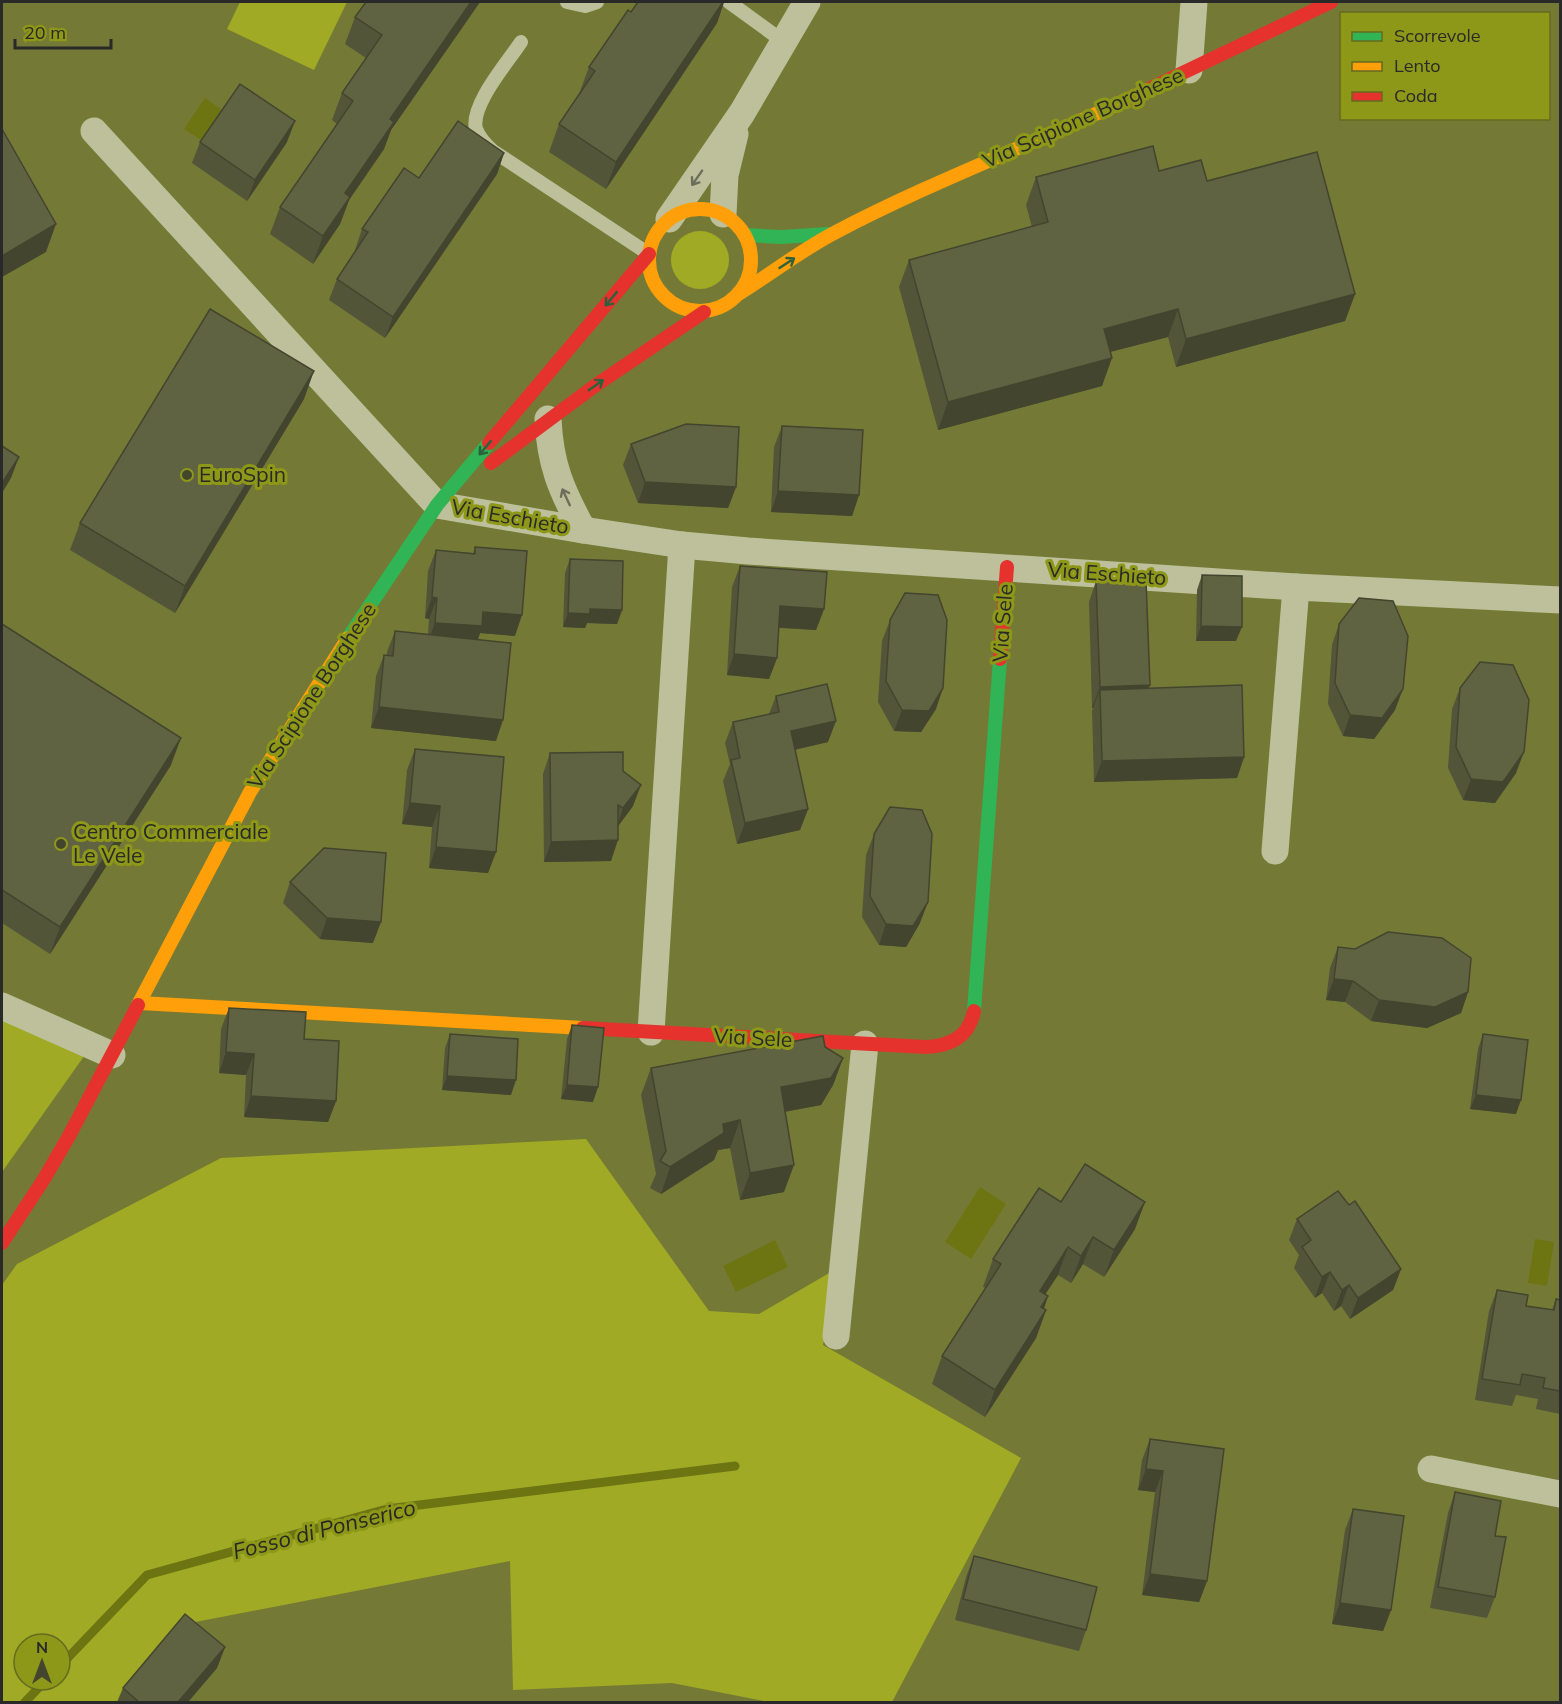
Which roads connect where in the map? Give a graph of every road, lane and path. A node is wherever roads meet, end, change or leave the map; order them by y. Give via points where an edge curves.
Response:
1 (567, 2) edge
2 (597, 2) edge
3 (729, 2) edge
4 (807, 2) edge
5 (1194, 2) edge
6 (1331, 2) edge
7 (521, 42) dead end
8 (784, 42) junction
9 (1189, 69) junction
10 (742, 113) junction
11 (94, 131) dead end
12 (723, 214) junction
13 (669, 219) junction
14 (834, 233) junction
15 (745, 235) junction
16 (649, 254) junction
17 (740, 293) junction
18 (704, 312) junction
19 (548, 418) junction
20 (437, 505) junction
21 (583, 530) junction
22 (681, 544) junction
23 (1007, 567) junction
24 (1296, 587) junction
25 (1560, 600) edge
26 (1275, 851) dead end
27 (140, 1004) junction
28 (2, 1006) edge
29 (651, 1032) junction
30 (865, 1044) junction
31 (112, 1055) junction
32 (2, 1243) edge
33 (836, 1336) dead end
34 (1431, 1469) dead end
35 (1560, 1494) edge

1 - 2 lane via 585,6
3 - 8 lane
4 - 8 street
5 - 9 street
6 - 9 main road, Via Scipione Borghese
7 - 16 lane via 477,109 476,128 480,136 493,151
8 - 10 street
9 - 14 main road, Via Scipione Borghese
10 - 12 street via 727,164
10 -> 13 street
11 - 20 street
12 - 13 main road via 696,208
12 - 15 main road via 736,222
13 - 16 main road via 659,228
14 - 15 main road, Via Scipione Borghese
17 -> 14 main road, Via Scipione Borghese
15 - 17 main road via 752,265
16 - 18 main road via 649,269 663,296 689,311
16 -> 20 main road, Via Scipione Borghese
17 - 18 main road via 718,309
19 -> 18 main road
19 - 20 main road
21 -> 19 street, Via Eschieto via 556,473
20 - 21 street, Via Eschieto
20 - 27 main road, Via Scipione Borghese via 260,775
21 - 22 street, Via Eschieto
22 - 23 street, Via Eschieto
22 - 29 street
23 - 24 street, Via Eschieto
23 - 30 main road, Via Sele via 974,1017 965,1034 950,1044
24 - 25 street, Via Eschieto
24 - 26 street
27 - 29 main road, Via Sele
27 - 31 main road, Via Scipione Borghese
28 - 31 street
29 - 30 main road, Via Sele
30 - 33 street
31 - 32 main road, Via Scipione Borghese via 48,1172
34 - 35 street

